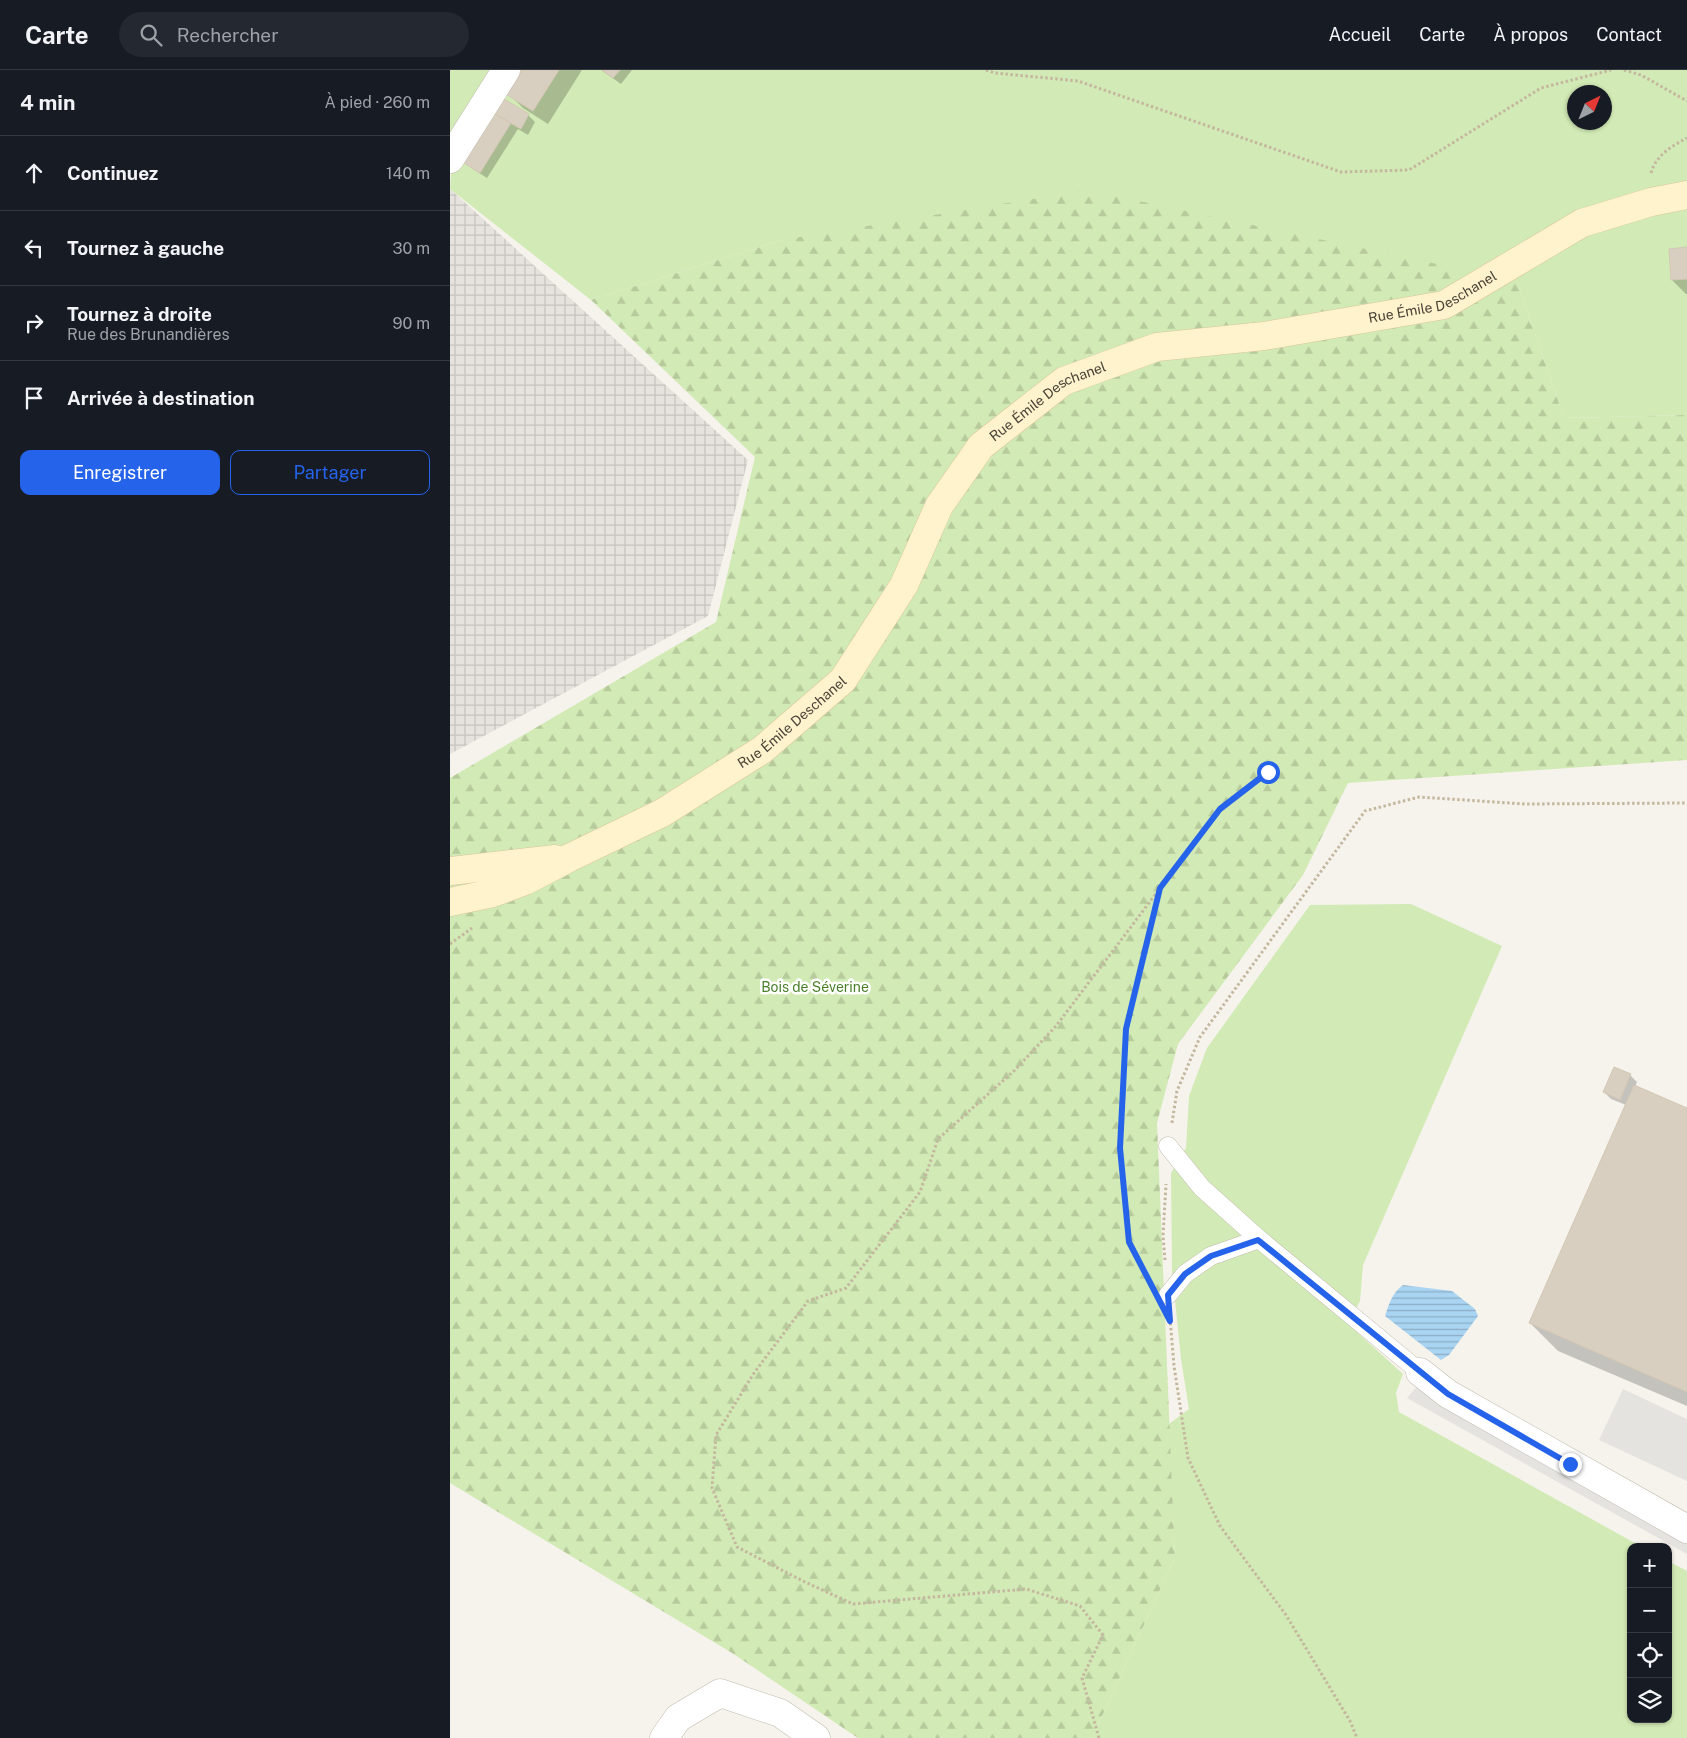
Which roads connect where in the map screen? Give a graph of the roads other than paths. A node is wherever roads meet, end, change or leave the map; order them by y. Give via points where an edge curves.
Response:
1 (506, 70) edge
2 (450, 159) edge
3 (1687, 195) edge
4 (569, 858) junction
5 (450, 871) edge
6 (450, 902) edge
7 (1168, 1146) road end
8 (1258, 1240) junction
9 (1167, 1303) road end
10 (1420, 1372) joint
11 (1687, 1529) edge
12 (664, 1738) edge
13 (816, 1738) edge

1 - 2 street
3 - 4 main road, Rue Émile Deschanel via 1651,202 1582,223 1444,305 1264,336 1157,347 1064,381 981,446 939,506 904,585 843,680 762,750 662,813
4 - 5 main road, Rue Émile Deschanel
4 - 6 main road, Rue Émile Deschanel via 493,893
7 - 8 lane via 1202,1188
8 - 9 lane via 1211,1256 1185,1274
8 - 10 lane
10 - 11 street via 1448,1394
12 - 13 street via 678,1718 720,1693 780,1713

